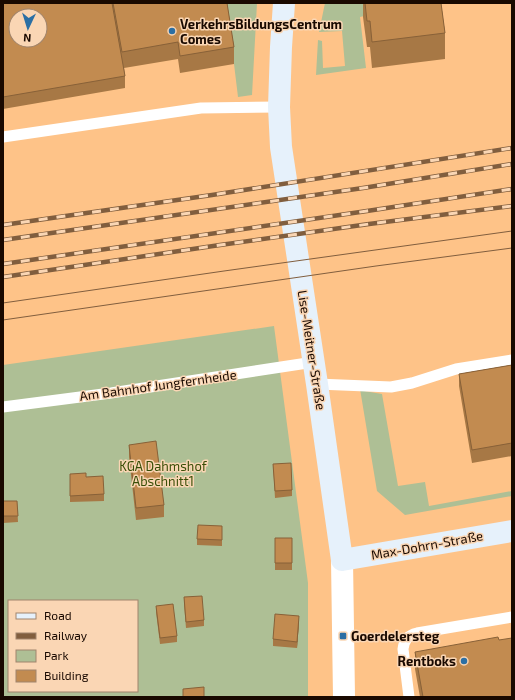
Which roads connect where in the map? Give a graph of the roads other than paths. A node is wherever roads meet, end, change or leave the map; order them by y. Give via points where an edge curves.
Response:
1 (284, 3) edge
2 (278, 107) junction
3 (3, 137) edge
4 (512, 360) edge
5 (314, 362) junction
6 (317, 384) junction
7 (3, 407) edge
8 (512, 531) edge
9 (342, 560) junction
10 (512, 617) edge
11 (344, 697) edge
12 (409, 697) edge

1 - 2 main road, Lise-Meitner-Straße
2 - 3 lane via 201,108
2 - 5 main road, Lise-Meitner-Straße
4 - 6 lane via 456,369 390,387
5 - 6 main road, Lise-Meitner-Straße
5 - 7 lane, Am Bahnhof Jungfernheide
6 - 9 main road, Lise-Meitner-Straße
8 - 9 main road, Max-Dohrn-Straße
9 - 11 street, Lise-Meitner-Straße
10 - 12 lane via 412,634 407,638 403,649

